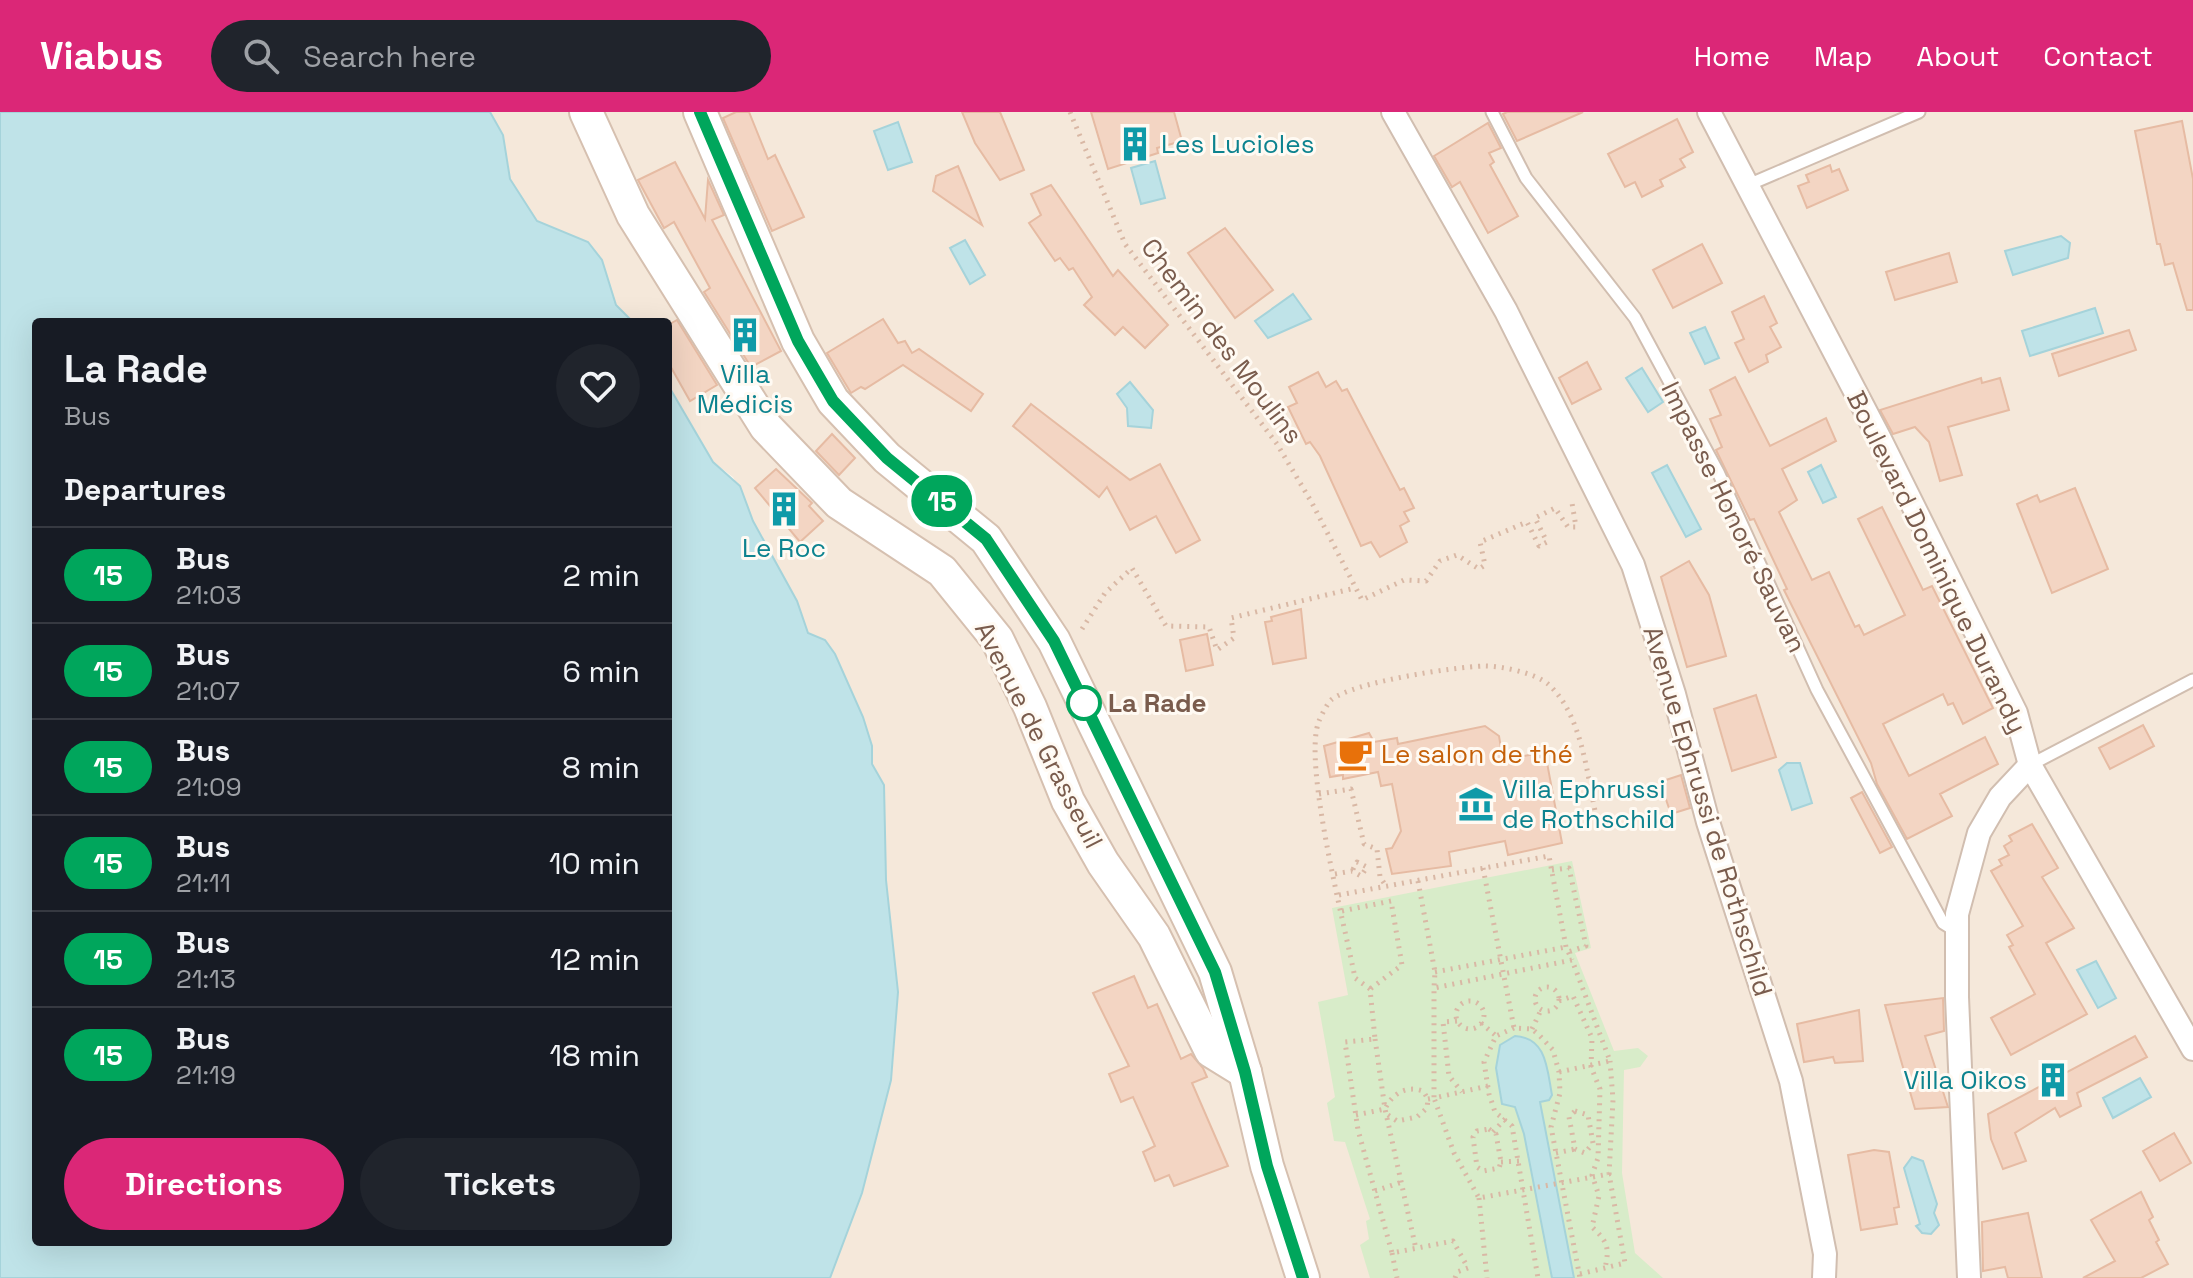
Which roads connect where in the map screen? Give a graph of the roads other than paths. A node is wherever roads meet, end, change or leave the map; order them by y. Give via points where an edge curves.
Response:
1 (586, 112) edge
2 (700, 112) edge
3 (1393, 112) edge
4 (1492, 112) edge
5 (1709, 112) edge
6 (1919, 112) edge
7 (1748, 185) junction
8 (2193, 680) edge
9 (2030, 765) junction
10 (1957, 932) junction
11 (2193, 1049) edge
12 (1245, 1072) junction
13 (1303, 1278) edge
14 (1824, 1278) edge
15 (1969, 1278) edge

1 - 12 main road, Avenue de Grasseuil via 633,215 766,427 839,503 942,571 997,639 1082,825 1154,936 1211,1051
2 - 12 main road via 798,341 833,401 887,458 986,539 1054,641 1215,972
3 - 14 street, Avenue Ephrussi de Rothschild via 1506,311 1633,565 1791,1081 1825,1254
4 - 10 lane, Impasse Honoré Sauvan via 1526,178 1635,318 1718,472 1817,690 1943,923
5 - 7 street, Boulevard Dominique Durandy
6 - 7 lane
7 - 9 street, Boulevard Dominique Durandy via 2016,713
8 - 9 lane
9 - 10 street via 2000,797 1979,833 1963,885
9 - 11 street, Boulevard Dominique Durandy
10 - 15 street
12 - 13 main road via 1267,1166

